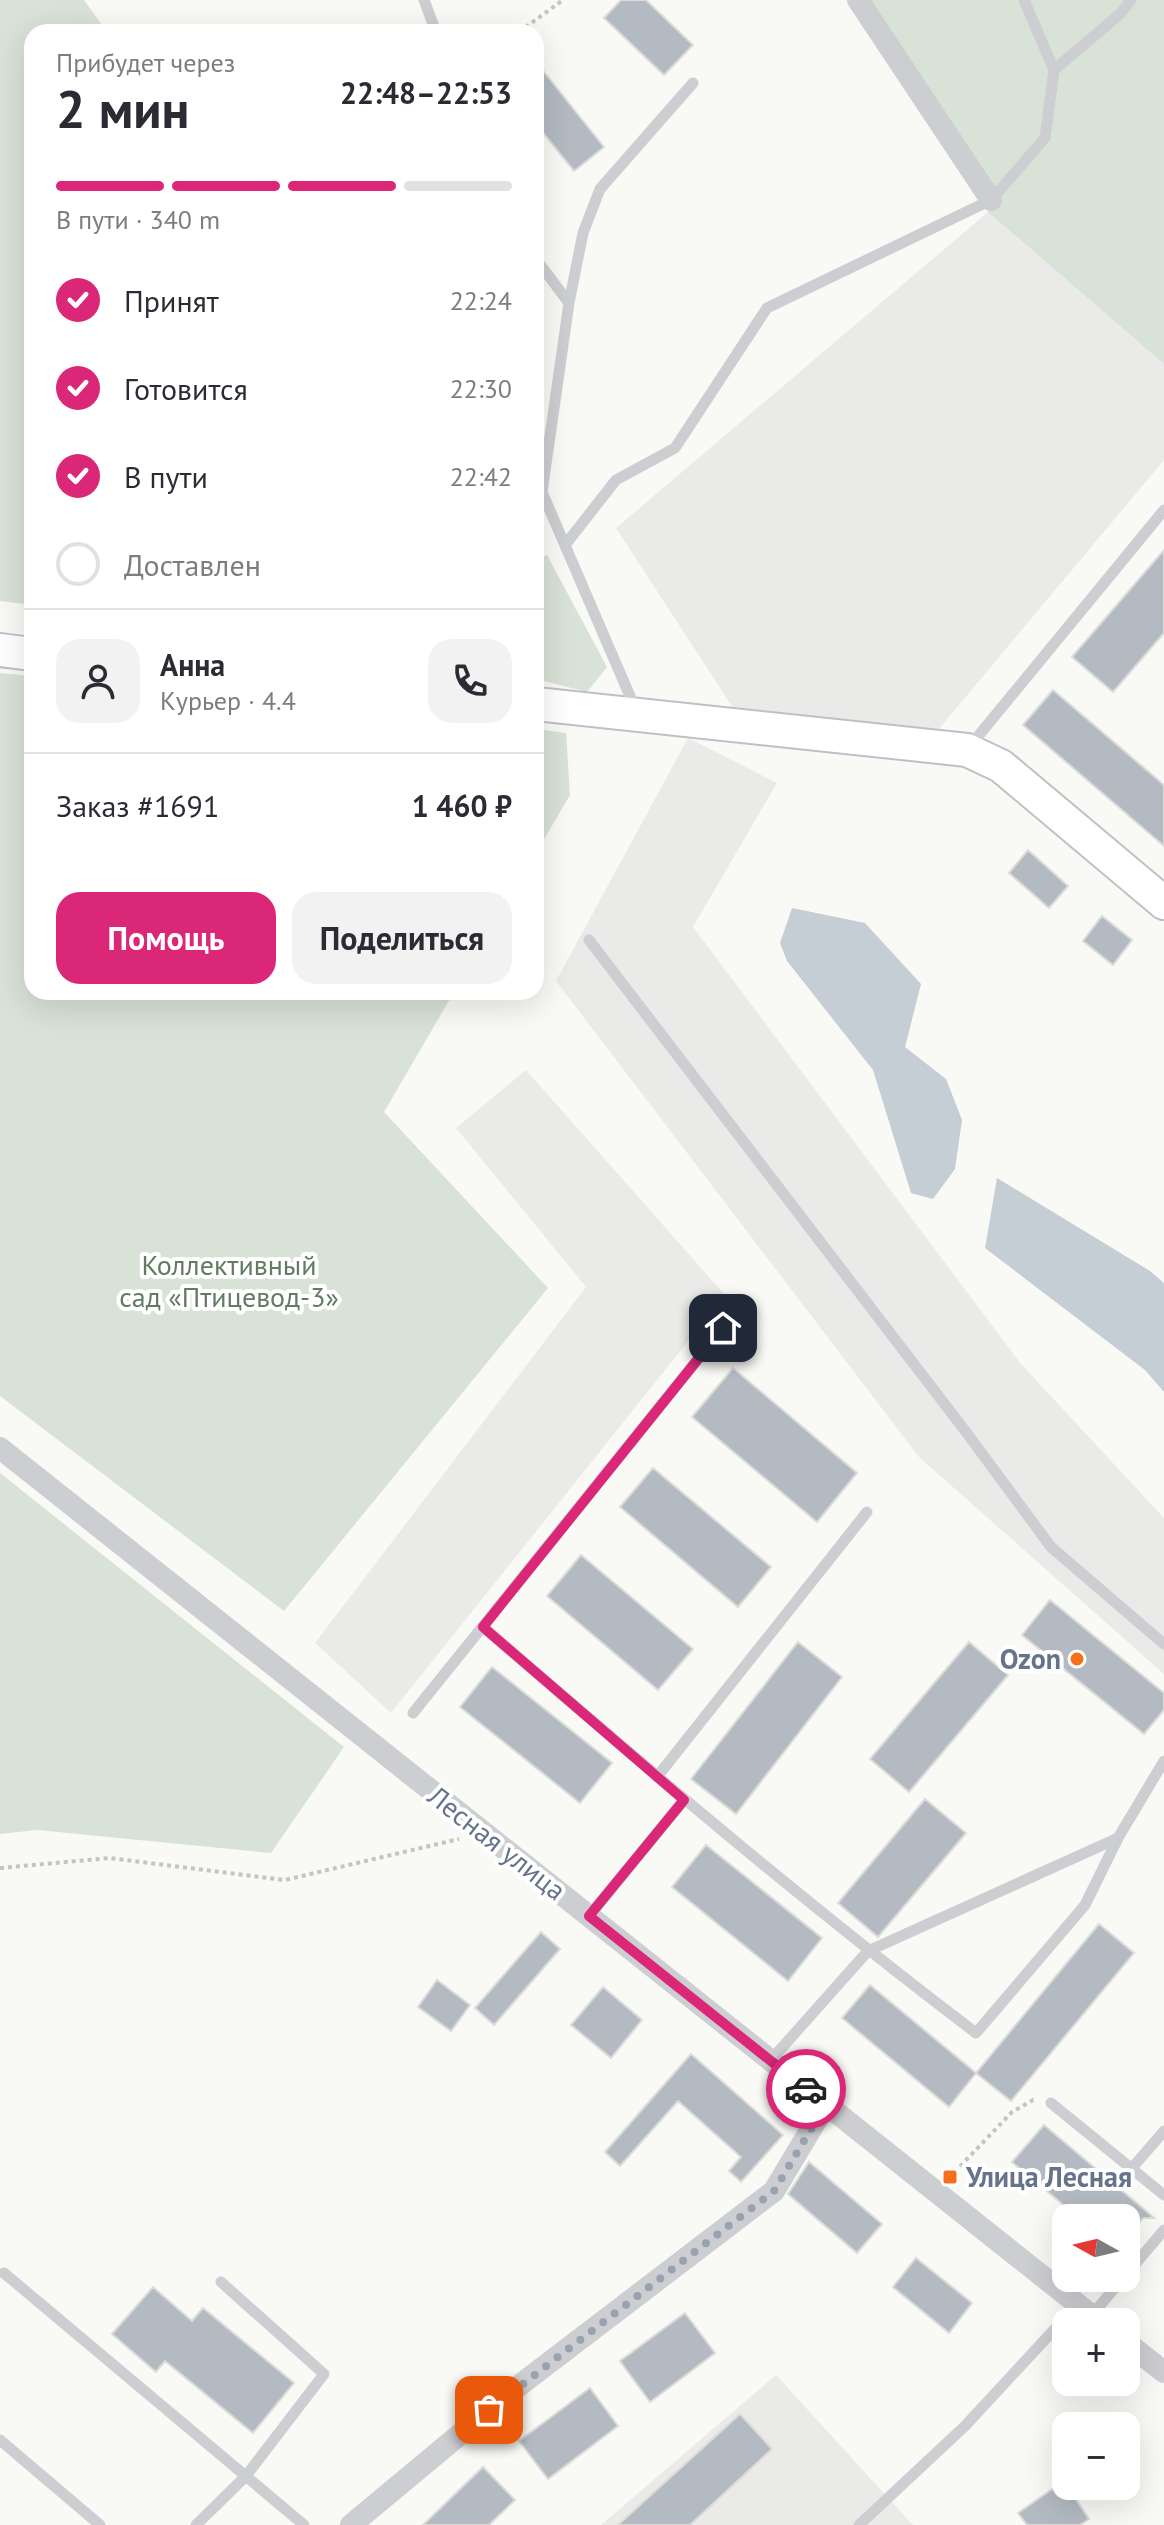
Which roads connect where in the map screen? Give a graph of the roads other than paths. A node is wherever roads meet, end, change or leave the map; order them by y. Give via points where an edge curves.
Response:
1 (424, 0) edge
2 (858, 0) edge
3 (1024, 0) edge
4 (1131, 0) edge
5 (433, 24) edge
6 (1054, 70) junction
7 (693, 83) dead end
8 (991, 200) junction
9 (544, 270) edge
10 (569, 303) junction
11 (544, 478) edge
12 (544, 497) edge
13 (1161, 519) edge
14 (565, 545) junction
15 (0, 650) edge
16 (24, 653) edge
17 (544, 705) edge
18 (637, 714) junction
19 (967, 750) junction
20 (1164, 903) edge
21 (589, 940) dead end
22 (723, 1328) dead end
23 (0, 1448) edge
24 (867, 1512) dead end
25 (483, 1627) junction
26 (1164, 1644) edge
27 (413, 1713) dead end
28 (1164, 1761) edge
29 (657, 1777) junction
30 (684, 1800) junction
31 (1118, 1838) junction
32 (589, 1916) junction
33 (868, 1951) junction
34 (771, 2060) junction
35 (1051, 2103) road end
36 (826, 2104) junction
37 (1164, 2131) edge
38 (1132, 2168) junction
39 (1164, 2195) edge
40 (1164, 2230) edge
41 (1140, 2258) edge
42 (4, 2273) dead end
43 (221, 2282) dead end
44 (1110, 2292) edge
45 (1082, 2308) edge
46 (1096, 2308) edge
47 (1052, 2348) edge
48 (1140, 2353) edge
49 (1164, 2372) edge
50 (0, 2440) edge
51 (246, 2476) junction
52 (100, 2525) edge
53 (196, 2525) edge
54 (304, 2525) edge
55 (351, 2525) edge
56 (859, 2525) edge

1 - 5 lane
2 - 8 street
3 - 6 lane
4 - 6 lane
6 - 8 lane via 1045,138
7 - 10 lane via 600,189 583,233
8 - 14 lane via 767,308 675,448 616,480
9 - 10 lane
10 - 11 lane
12 - 14 lane
13 - 19 lane
14 - 18 lane
15 - 16 street
17 - 18 street
18 - 19 street
19 - 20 street via 1001,766
21 - 26 lane via 1051,1547
22 - 25 lane
23 - 32 street, Лесная улица
24 - 29 lane
25 - 27 lane
25 - 29 lane
28 - 31 lane
29 - 30 lane
30 - 32 lane
30 - 33 lane
31 - 33 lane
31 - 33 lane via 1085,1905 976,2033
32 - 34 street, Лесная улица
33 - 34 lane
34 - 36 street, Лесная улица
35 - 38 lane
36 - 45 street, Лесная улица
36 - 55 street via 774,2191 512,2391
37 - 38 lane
38 - 39 lane
40 - 41 lane
42 - 51 lane
43 - 51 lane via 324,2374
44 - 46 lane
47 - 56 lane
48 - 49 street
50 - 52 lane
51 - 53 lane
51 - 54 lane

